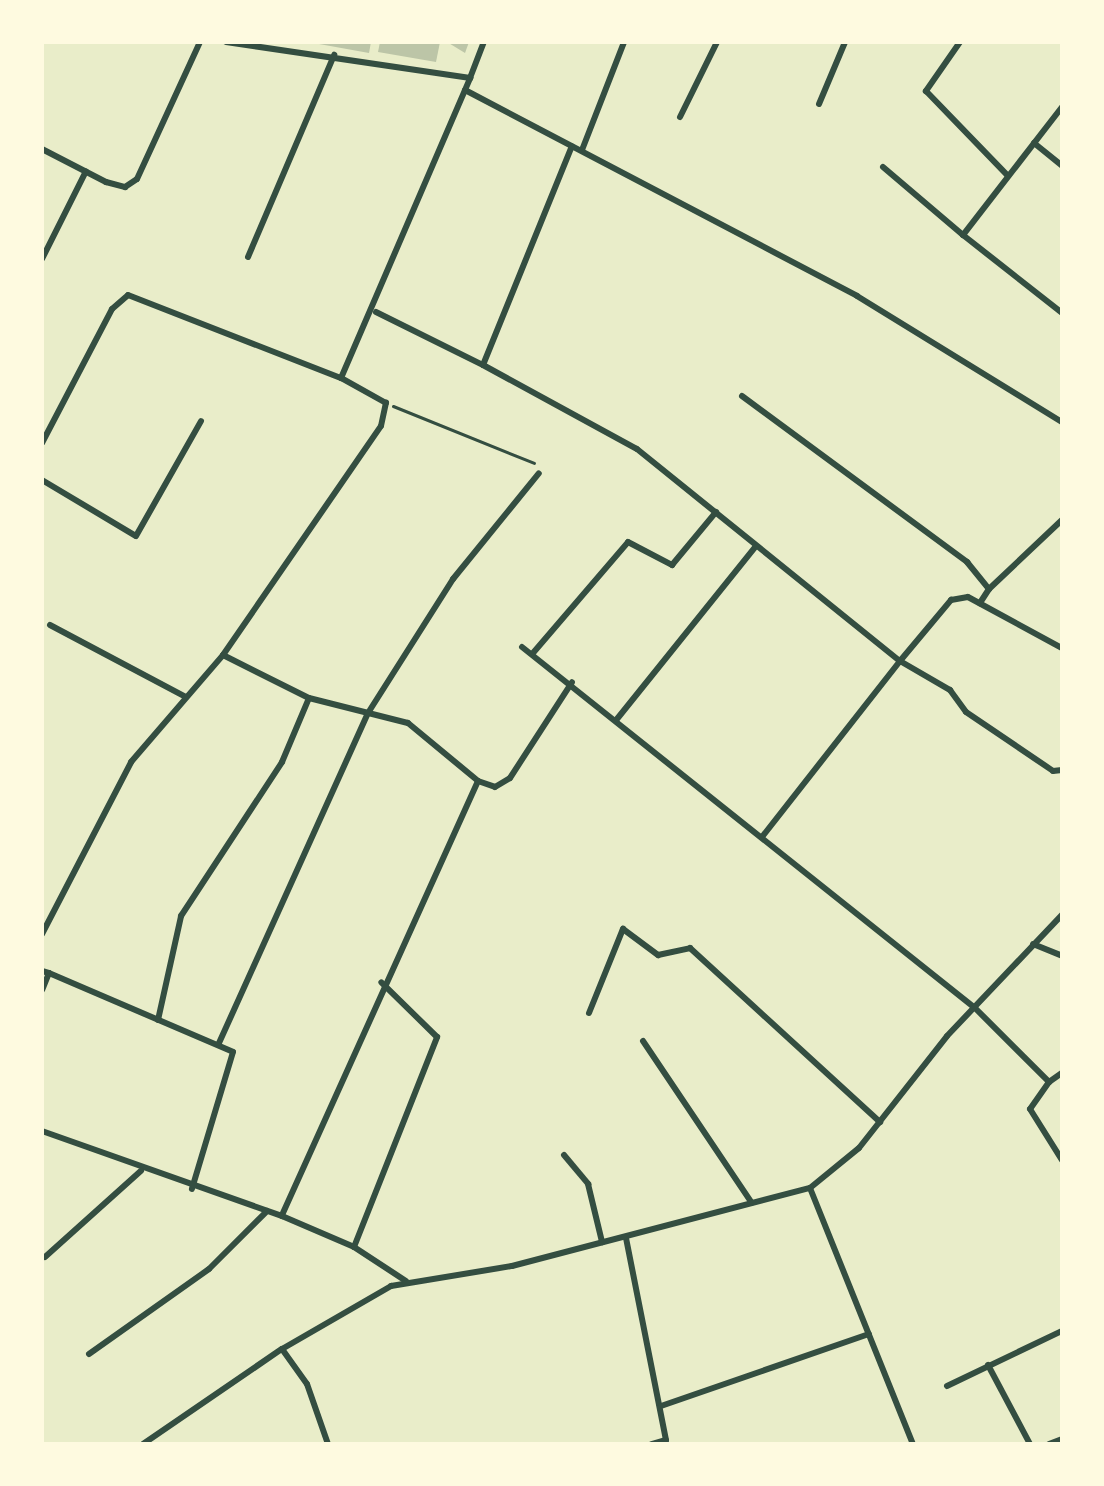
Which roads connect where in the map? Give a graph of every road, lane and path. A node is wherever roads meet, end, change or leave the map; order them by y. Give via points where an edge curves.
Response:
1 (200, 42) edge
2 (226, 42) edge
3 (484, 42) edge
4 (624, 42) edge
5 (717, 42) edge
6 (845, 42) edge
7 (960, 42) edge
8 (334, 55) junction
9 (470, 78) junction
10 (465, 90) junction
11 (819, 104) dead end
12 (1062, 107) edge
13 (680, 117) dead end
14 (1034, 143) junction
15 (572, 146) junction
16 (42, 149) edge
17 (582, 150) junction
18 (1062, 166) edge
19 (883, 167) dead end
20 (86, 171) junction
21 (1008, 176) junction
22 (963, 235) junction
23 (248, 257) dead end
24 (42, 259) edge
25 (376, 312) junction
26 (1062, 313) edge
27 (483, 365) junction
28 (341, 378) junction
29 (742, 396) dead end
30 (386, 403) junction
31 (201, 421) dead end
32 (1062, 422) edge
33 (42, 443) edge
34 (539, 473) joint
35 (42, 480) edge
36 (716, 512) junction
37 (1062, 520) edge
38 (756, 546) junction
39 (989, 589) junction
40 (980, 603) junction
41 (50, 625) dead end
42 (522, 647) dead end
43 (1062, 648) edge
44 (533, 653) junction
45 (223, 655) junction
46 (900, 661) junction
47 (572, 682) junction
48 (186, 697) junction
49 (309, 698) junction
50 (368, 713) junction
51 (617, 719) junction
52 (1062, 770) edge
53 (478, 781) junction
54 (762, 837) junction
55 (1062, 915) edge
56 (42, 934) edge
57 (1033, 944) junction
58 (1062, 956) edge
59 (45, 972) edge
60 (381, 982) junction
61 (42, 990) edge
62 (975, 1008) junction
63 (589, 1013) dead end
64 (158, 1020) junction
65 (643, 1041) dead end
66 (219, 1043) junction
67 (1062, 1073) edge
68 (1049, 1082) junction
69 (880, 1122) junction
70 (42, 1131) edge
71 (564, 1155) dead end
72 (1062, 1160) edge
73 (141, 1171) junction
74 (810, 1188) junction
75 (192, 1189) junction
76 (752, 1203) junction
77 (267, 1211) junction
78 (282, 1216) junction
79 (626, 1238) junction
80 (602, 1242) junction
81 (354, 1247) junction
82 (45, 1257) dead end
83 (406, 1281) junction
84 (1062, 1331) edge
85 (869, 1334) junction
86 (282, 1349) junction
87 (89, 1354) dead end
88 (988, 1365) junction
89 (947, 1386) dead end
90 (661, 1406) junction
91 (1062, 1439) edge
92 (666, 1442) edge
93 (143, 1444) edge
94 (328, 1444) edge
95 (652, 1444) edge
96 (913, 1444) edge
97 (1030, 1444) edge
98 (1049, 1444) edge

1 - 20 street via 137,179 125,187
2 - 8 street
3 - 9 street
4 - 17 street
5 - 13 street
6 - 11 street
7 - 21 street via 926,91
8 - 9 street
8 - 23 street
9 - 10 street
10 - 15 street
10 - 25 street
12 - 14 street
14 - 18 street
14 - 21 street
15 - 17 street
15 - 27 street
16 - 20 street
17 - 32 street via 873,305
19 - 22 street
20 - 24 street
21 - 22 street
22 - 26 street
25 - 27 street
25 - 28 street
27 - 36 street via 637,449
28 - 30 street
28 - 33 street via 128,295 112,309
29 - 39 street via 967,562
30 - 34 path via 529,459
30 - 45 street via 381,426
31 - 35 street via 136,536
34 - 50 street via 453,579
36 - 38 street
36 - 44 street via 672,565 628,542
37 - 39 street
38 - 46 street
38 - 51 street
39 - 40 street
40 - 43 street
40 - 46 street via 968,597 951,600
41 - 48 street
42 - 44 street
44 - 47 street
45 - 48 street
45 - 49 street
46 - 52 street via 950,690 966,712 1053,771
46 - 54 street
47 - 51 street
47 - 53 street via 510,778 495,787
48 - 56 street via 131,762
49 - 50 street
49 - 64 street via 282,762 181,916
50 - 53 street via 408,723
50 - 66 street
51 - 54 street via 694,790
53 - 60 street
54 - 62 street
55 - 57 street
57 - 58 street
57 - 62 street
59 - 61 street
59 - 64 street
60 - 78 street
60 - 81 street via 437,1037
62 - 68 street
62 - 69 street
63 - 69 street via 623,929 653,954 690,948
64 - 66 street
65 - 76 street
66 - 75 street via 236,1059
67 - 68 street
68 - 72 street via 1030,1109
69 - 74 street
70 - 73 street
71 - 80 street via 588,1184
73 - 75 street
73 - 82 street
74 - 76 street
74 - 85 street
75 - 77 street
76 - 79 street
77 - 78 street
77 - 87 street via 209,1269
78 - 81 street
79 - 80 street
79 - 90 street
80 - 83 street
81 - 83 street
83 - 86 street
84 - 88 street
85 - 90 street
85 - 96 street
86 - 93 street
86 - 94 street via 307,1384
88 - 89 street
88 - 97 street
90 - 92 street
91 - 98 street
92 - 95 street

